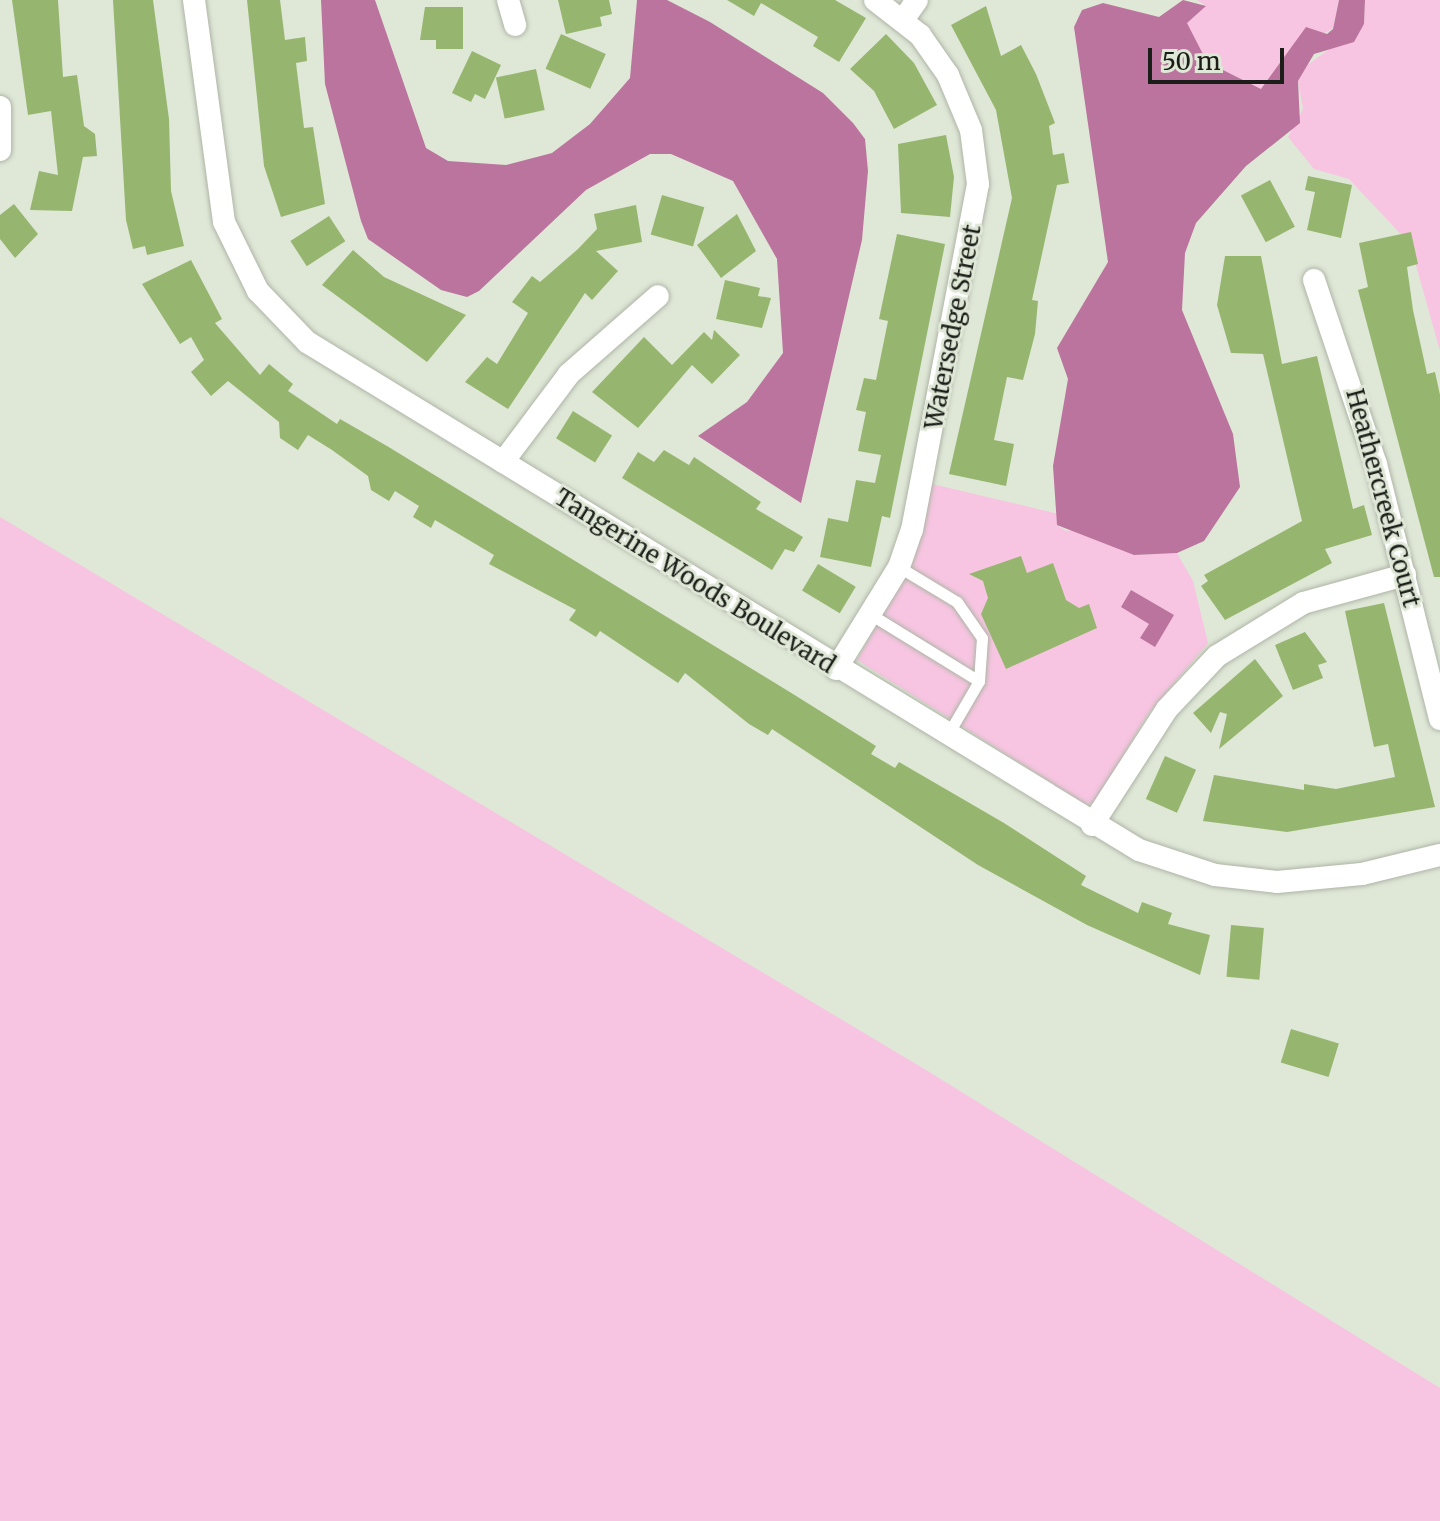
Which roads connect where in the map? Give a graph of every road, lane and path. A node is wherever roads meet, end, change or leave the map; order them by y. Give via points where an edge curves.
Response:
1 (194, 0) edge
2 (508, 0) edge
3 (875, 0) edge
4 (917, 0) edge
5 (903, 20) junction
6 (515, 25) dead end
7 (0, 107) edge
8 (0, 150) edge
9 (1314, 280) dead end
10 (658, 296) dead end
11 (503, 462) junction
12 (899, 567) junction
13 (1405, 575) junction
14 (870, 614) junction
15 (836, 669) junction
16 (979, 681) junction
17 (1440, 719) edge
18 (946, 736) junction
19 (1092, 825) junction
20 (1440, 855) edge

1 - 11 street, Tangerine Woods Boulevard via 220,204 258,291 307,342
2 - 6 street
3 - 5 street, Watersedge Street
4 - 5 street
5 - 12 street, Watersedge Street via 934,53 960,100 978,184
7 - 8 street
9 - 13 street, Heathercreek Court via 1364,421
10 - 11 street via 569,374
11 - 15 street, Tangerine Woods Boulevard
12 - 14 street, Watersedge Street
12 - 16 lane via 973,619 984,649
13 - 17 street, Heathercreek Court
13 - 19 street via 1303,603 1217,656 1167,709
14 - 15 street, Watersedge Street
14 - 16 lane
15 - 18 street, Tangerine Woods Boulevard
16 - 18 lane
18 - 19 street, Tangerine Woods Boulevard
19 - 20 street, Tangerine Woods Boulevard via 1171,863 1259,880 1330,879

